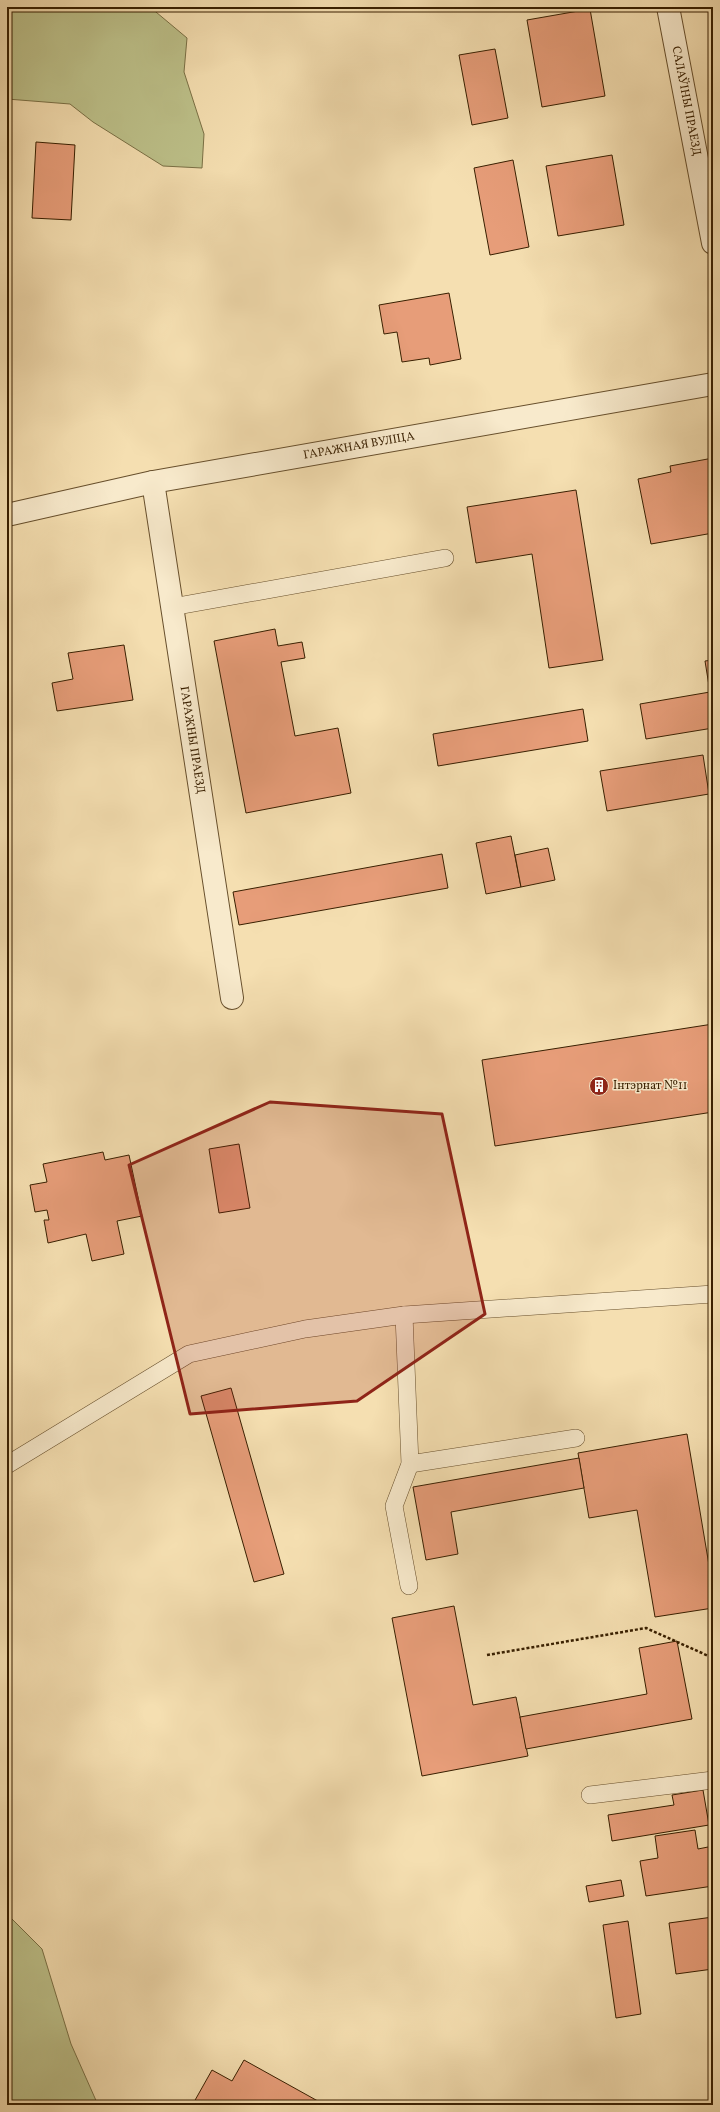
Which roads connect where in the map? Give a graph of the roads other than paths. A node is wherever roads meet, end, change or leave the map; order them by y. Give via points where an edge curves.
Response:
1 (668, 7) edge
2 (713, 243) edge
3 (713, 384) edge
4 (153, 482) junction
5 (7, 514) edge
6 (445, 558) dead end
7 (172, 607) junction
8 (232, 998) dead end
9 (713, 1294) edge
10 (404, 1315) junction
11 (576, 1438) dead end
12 (410, 1464) junction
13 (7, 1465) edge
14 (409, 1586) dead end
15 (713, 1780) edge
16 (590, 1795) dead end

1 - 2 street, САЛАЎІНЫ ПРАЕЗД
3 - 4 street, ГАРАЖНАЯ ВУЛІЦА
4 - 5 street, ГАРАЖНАЯ ВУЛІЦА
4 - 7 street, ГАРАЖНЫ ПРАЕЗД
6 - 7 lane
7 - 8 street, ГАРАЖНЫ ПРАЕЗД
9 - 10 lane
10 - 12 lane
10 - 13 lane via 305,1329 189,1354
11 - 12 lane
12 - 14 lane via 394,1506
15 - 16 lane

